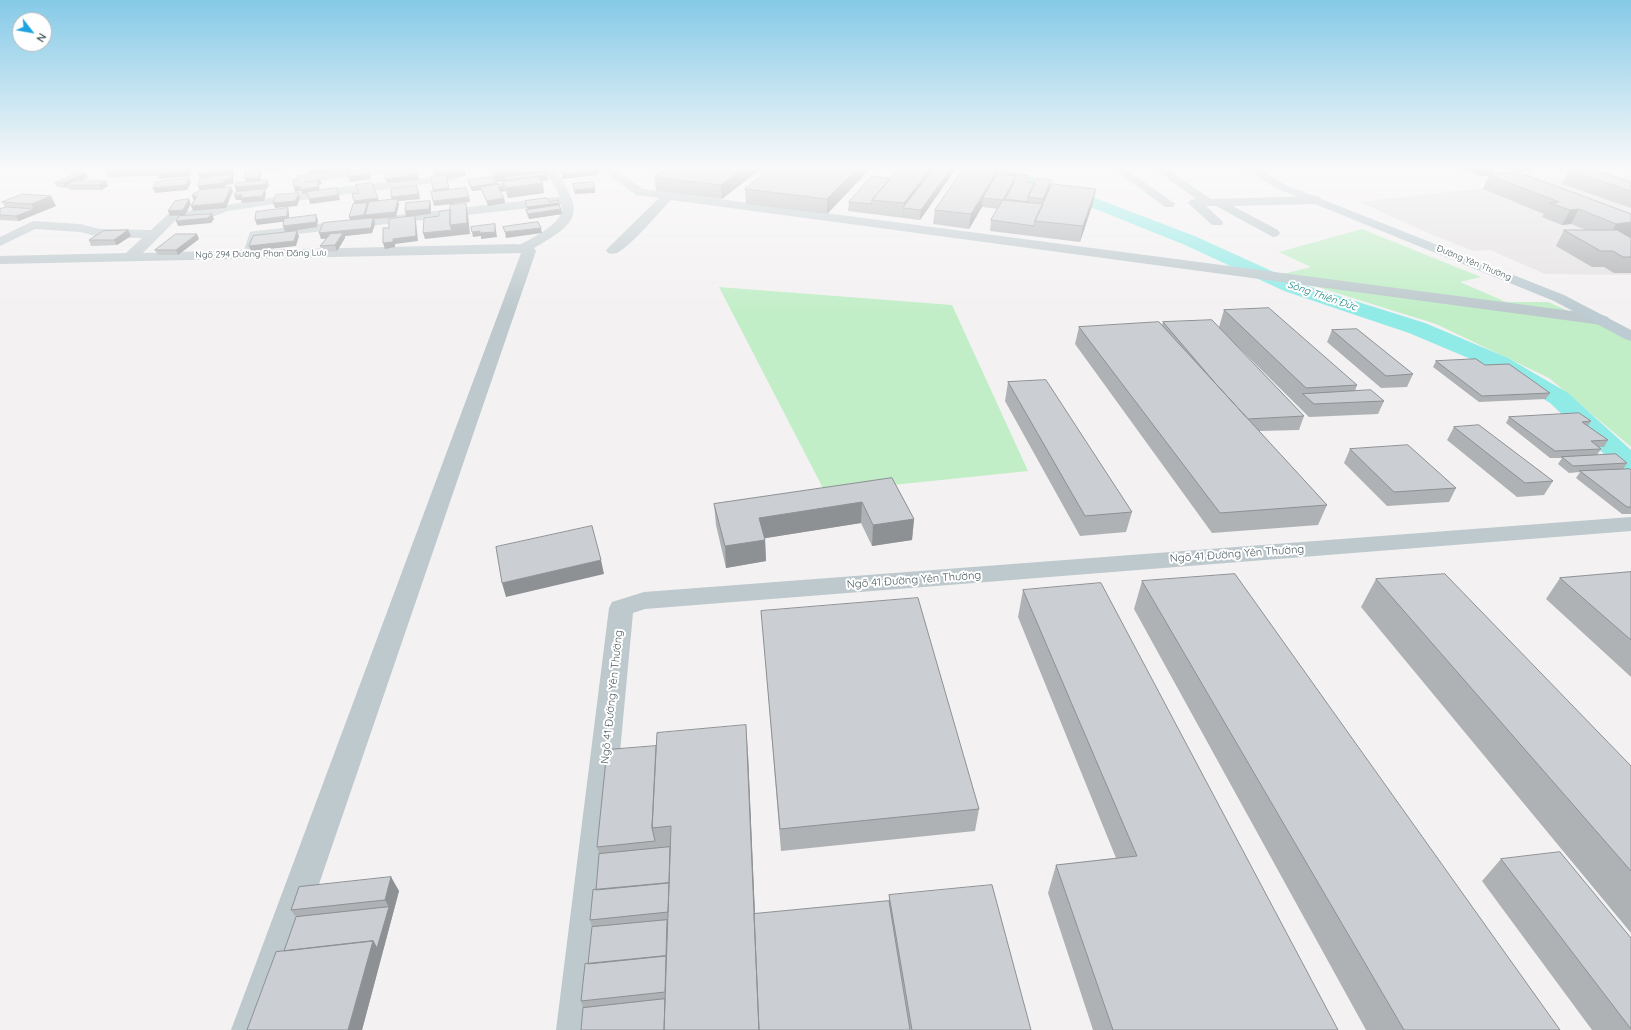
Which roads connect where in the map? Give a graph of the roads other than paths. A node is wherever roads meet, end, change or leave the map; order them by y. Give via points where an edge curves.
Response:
1 (189, 215) edge
2 (432, 215) edge
3 (568, 215) edge
4 (649, 215) edge
5 (812, 215) edge
6 (1209, 215) edge
7 (1238, 215) edge
8 (1353, 215) edge
9 (1217, 222) dead end
10 (1273, 233) dead end
11 (154, 234) junction
12 (0, 242) edge
13 (522, 249) junction
14 (612, 250) dead end
15 (249, 255) junction
16 (130, 257) junction
17 (0, 260) edge
18 (1602, 320) junction
19 (1631, 322) edge
20 (1631, 336) edge
21 (1627, 524) edge
22 (250, 1030) edge
23 (575, 1030) edge

1 - 11 street via 172,217
2 - 15 street via 255,235
3 - 13 street via 564,222
4 - 14 street
5 - 18 street
6 - 9 street
7 - 10 street
8 - 18 main road, Đường Yên Thường via 1559,298
11 - 12 street via 100,233 80,228 33,225
11 - 16 street
13 - 15 street, Ngõ 294 Đường Phan Đăng Lưu
13 - 22 street via 529,251
15 - 16 street, Ngõ 294 Đường Phan Đăng Lưu
16 - 17 street, Ngõ 294 Đường Phan Đăng Lưu
18 - 19 main road
18 - 20 main road, Đường Yên Thường
21 - 23 street, Ngõ 41 Đường Yên Thường via 644,601 621,608

